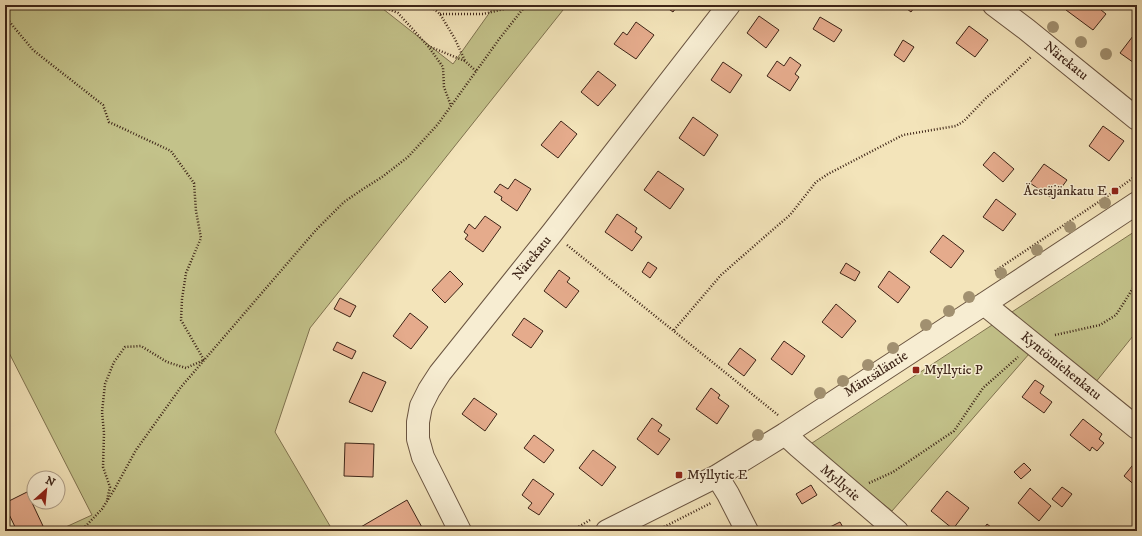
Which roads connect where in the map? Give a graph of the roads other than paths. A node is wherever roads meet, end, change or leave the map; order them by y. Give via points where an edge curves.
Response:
1 (729, 5) edge
2 (994, 5) edge
3 (1137, 119) edge
4 (1137, 203) edge
5 (984, 304) junction
6 (782, 424) junction
7 (1137, 428) edge
8 (717, 476) junction
9 (460, 531) edge
10 (607, 531) edge
11 (747, 531) edge
12 (897, 531) edge

1 - 9 street, Närekatu via 429,390 421,406 418,439 423,457
2 - 3 street, Närekatu
4 - 5 street, Mäntsäläntie
5 - 6 street, Mäntsäläntie
5 - 7 street, Kyntömiehenkatu
6 - 8 street, Mäntsäläntie
6 - 12 street, Myllytie via 799,448
8 - 10 street, Mäntsäläntie
8 - 11 street

